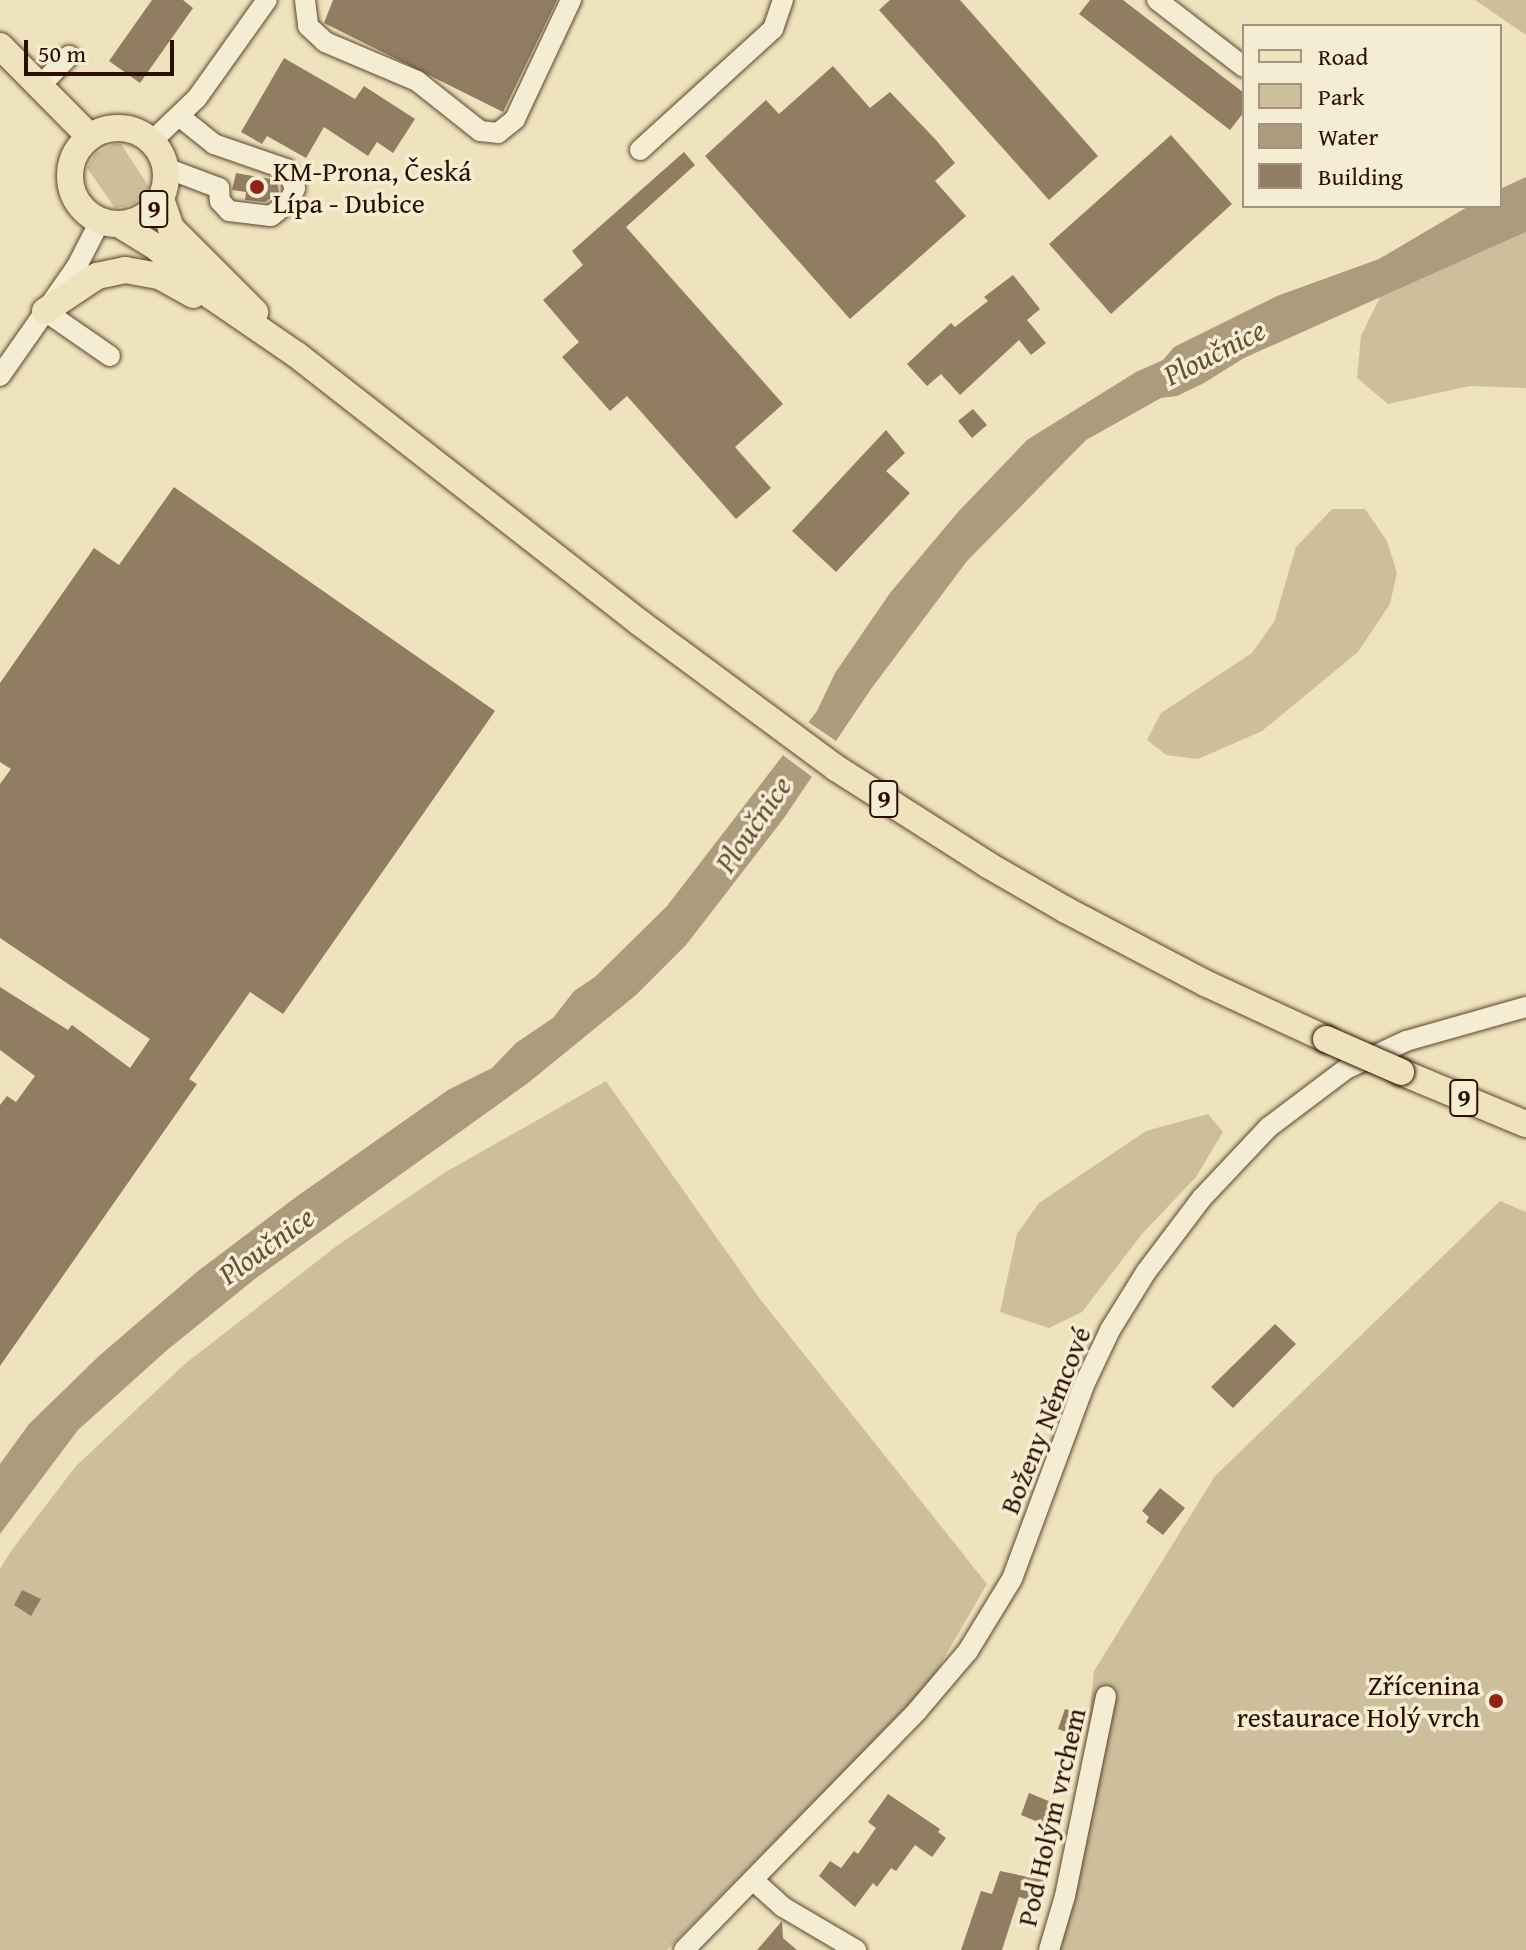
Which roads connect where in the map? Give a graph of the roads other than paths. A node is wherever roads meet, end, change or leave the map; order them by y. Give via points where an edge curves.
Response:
1 (267, 0) edge
2 (305, 0) edge
3 (571, 0) edge
4 (783, 0) edge
5 (1157, 0) edge
6 (0, 46) edge
7 (69, 56) dead end
8 (1242, 65) edge
9 (40, 86) junction
10 (179, 116) junction
11 (90, 137) junction
12 (152, 141) junction
13 (640, 150) dead end
14 (166, 168) junction
15 (161, 199) junction
16 (110, 223) junction
17 (45, 311) junction
18 (297, 355) junction
19 (110, 356) dead end
20 (0, 376) edge
21 (1526, 1007) edge
22 (1526, 1124) edge
23 (1106, 1696) dead end
24 (753, 1880) junction
25 (684, 1950) edge
26 (856, 1950) edge
27 (1049, 1950) edge

1 - 10 street
2 - 3 street via 308,26 325,42 417,81 480,131 498,133 515,119
4 - 13 street via 773,29
5 - 8 street
6 - 9 main road
7 - 9 street
9 - 11 main road
10 - 12 street
10 - 14 street via 214,144 286,169 295,188 290,201 271,216 229,211 220,201 219,188
11 - 12 main road via 122,128
11 - 16 main road, 9 via 72,162 70,182 83,210
12 - 14 main road, 9
14 - 15 main road, 9
15 - 16 main road, 9 via 140,220
15 - 18 main road, 9 via 177,236
16 - 17 street
16 - 18 main road, 9 via 156,247 211,296
17 - 18 main road via 97,276 136,270 159,276
17 - 19 street
17 - 20 street
18 - 22 main road, 9, bridge via 640,623 836,768 988,865 1207,984
21 - 24 street, Boženy Němcové via 1406,1041 1346,1069 1269,1127 1202,1198 1110,1330 1012,1579 968,1651
23 - 27 street, Pod Holým vrchem
24 - 25 street, Boženy Němcové
24 - 26 street via 783,1907

